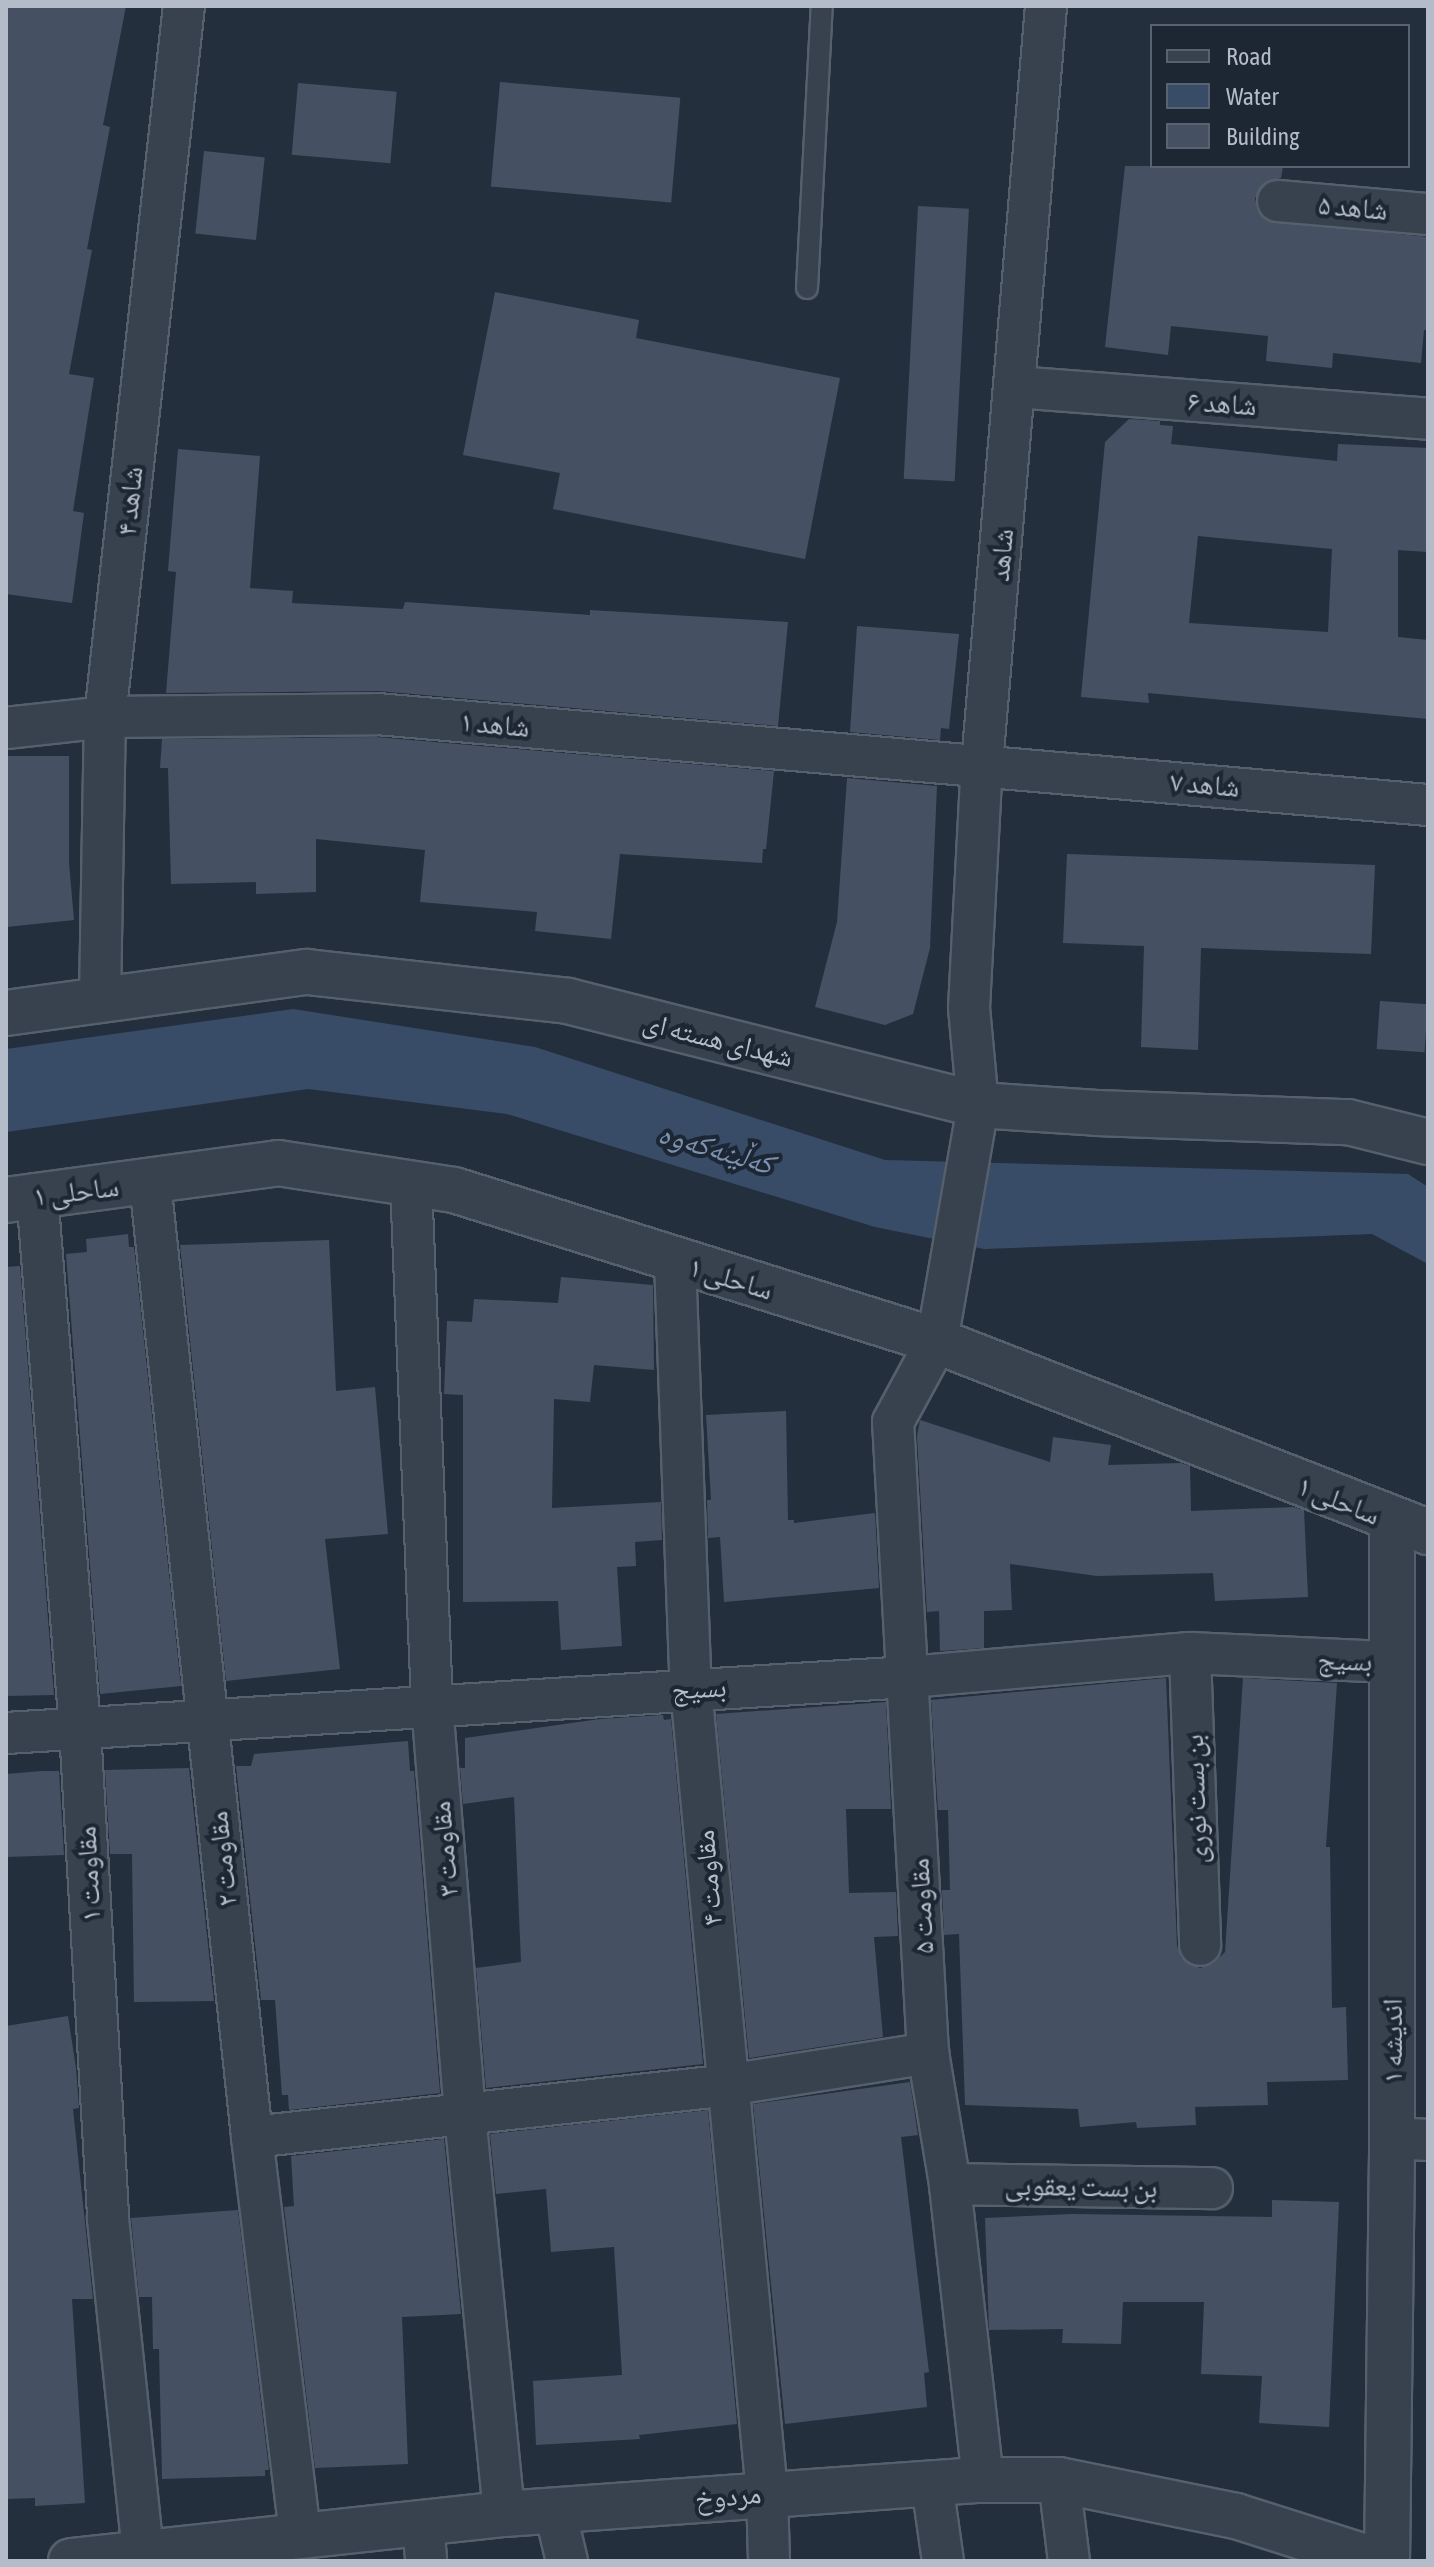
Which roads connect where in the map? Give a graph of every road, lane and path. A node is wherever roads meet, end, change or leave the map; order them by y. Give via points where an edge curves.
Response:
1 (184, 6) edge
2 (822, 6) edge
3 (1046, 6) edge
4 (1278, 201) dead end
5 (1428, 214) edge
6 (807, 288) dead end
7 (1016, 387) junction
8 (1428, 419) edge
9 (105, 717) junction
10 (6, 728) edge
11 (982, 764) junction
12 (1428, 805) edge
13 (100, 998) junction
14 (6, 1013) edge
15 (978, 1105) junction
16 (1428, 1142) edge
17 (150, 1182) junction
18 (411, 1183) junction
19 (21, 1197) edge
20 (675, 1261) junction
21 (937, 1341) junction
22 (1410, 1526) edge
23 (1190, 1653) junction
24 (1391, 1662) junction
25 (909, 1677) junction
26 (691, 1689) junction
27 (432, 1704) junction
28 (207, 1722) junction
29 (80, 1729) junction
30 (6, 1733) edge
31 (1200, 1945) dead end
32 (928, 2053) junction
33 (727, 2085) junction
34 (465, 2115) junction
35 (252, 2137) junction
36 (1410, 2139) edge
37 (950, 2184) junction
38 (1212, 2188) dead end
39 (983, 2480) junction
40 (1059, 2480) junction
41 (932, 2484) junction
42 (767, 2493) junction
43 (555, 2511) junction
44 (504, 2514) junction
45 (300, 2535) junction
46 (425, 2542) edge
47 (143, 2557) edge
48 (71, 2561) edge
49 (567, 2561) edge
50 (769, 2561) edge
51 (943, 2561) edge
52 (1069, 2561) edge
53 (1378, 2561) edge
54 (1387, 2561) edge

1 - 9 street, شاهد ۴
2 - 6 lane
3 - 7 street, شاهد
4 - 5 street, شاهد ۵
7 - 8 street, شاهد ۶
7 - 11 street, شاهد
9 - 10 street, شاهد ۱
9 - 11 street, شاهد ۱ via 377,714
9 - 13 street, شاهد ۴
11 - 12 street, شاهد ۷
11 - 15 street, شاهد via 969,1008
13 - 14 street, شهدای هسته ای
13 - 15 street, شهدای هسته ای via 307,972 568,1001
15 - 16 street, شهدای هسته ای via 1348,1122
15 - 21 street, شاهد
17 - 18 street, ساحلی ۱ via 278,1163
17 - 19 street, ساحلی ۱
17 - 28 street, مقاومت ۲
18 - 20 street, ساحلی ۱ via 454,1190
18 - 27 street, مقاومت ۳
19 - 29 street, مقاومت ۱
20 - 21 street, ساحلی ۱
20 - 26 street, مقاومت ۴
21 - 22 street, ساحلی ۱
21 - 25 street, مقاومت ۵ via 893,1422
22 - 24 street, اندیشه ۱
23 - 24 street, بسیج
23 - 25 street, بسیج
23 - 31 street, بن بست نوری
24 - 36 street, اندیشه ۱
25 - 26 street, بسیج
25 - 32 street, مقاومت ۵
26 - 27 street, بسیج
26 - 33 street, مقاومت ۴
27 - 28 street, بسیج
27 - 34 street, مقاومت ۳
28 - 29 street, بسیج
28 - 35 street, مقاومت ۲
29 - 30 street, بسیج
29 - 47 street, مقاومت ۱ via 108,2219
32 - 33 street
32 - 37 street, مقاومت ۵
33 - 34 street
33 - 42 street, مقاومت ۴
34 - 35 street
34 - 44 street, مقاومت ۳
35 - 45 street, مقاومت ۲
36 - 54 street, اندیشه ۱
37 - 38 street, بن بست یعقوبی
37 - 39 street, مقاومت ۵
39 - 40 street, مردوخ
39 - 41 street, مردوخ
40 - 52 street
40 - 53 street, مردوخ via 1236,2516
41 - 42 street, مردوخ
41 - 51 street
42 - 43 street, مردوخ
42 - 50 street, مقاومت ۴
43 - 44 street, مردوخ
43 - 49 street
44 - 46 street, مردوخ
45 - 46 street, مردوخ
45 - 47 street, مردوخ
47 - 48 street, مردوخ

